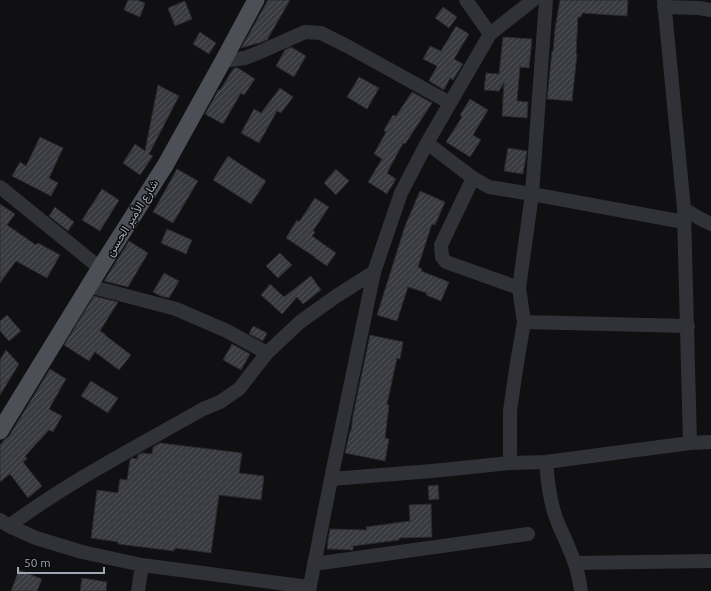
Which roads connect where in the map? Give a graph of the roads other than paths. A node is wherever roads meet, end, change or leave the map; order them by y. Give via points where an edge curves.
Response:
1 (256, 0) edge
2 (466, 0) edge
3 (533, 0) edge
4 (546, 0) edge
5 (664, 3) edge
6 (711, 10) edge
7 (490, 34) junction
8 (223, 62) junction
9 (450, 103) junction
10 (427, 142) junction
11 (472, 178) junction
12 (0, 187) edge
13 (532, 194) junction
14 (684, 215) junction
15 (711, 224) edge
16 (100, 268) junction
17 (374, 272) junction
18 (89, 286) junction
19 (519, 288) junction
20 (524, 322) junction
21 (688, 326) junction
22 (267, 353) junction
23 (0, 431) edge
24 (711, 442) edge
25 (690, 443) junction
26 (546, 462) junction
27 (510, 463) junction
28 (330, 479) junction
29 (5, 523) edge
30 (528, 534) dead end
31 (711, 561) edge
32 (575, 562) junction
33 (314, 564) junction
34 (142, 565) junction
35 (309, 589) edge
36 (138, 591) edge
37 (581, 591) edge

1 - 8 main road, شارع الأمير الحسن
2 - 7 street
3 - 7 street
4 - 13 street
5 - 6 street
5 - 14 street
7 - 9 street
8 - 9 street via 244,58 305,32 321,33
8 - 16 main road, شارع الأمير الحسن via 166,164
9 - 10 street
10 - 11 street
10 - 17 street via 401,193
11 - 13 street via 489,187
11 - 19 street via 442,245 442,257 446,262
12 - 16 street
13 - 14 street
13 - 19 street
14 - 15 street
14 - 21 street
16 - 18 main road, شارع الأمير الحسن
17 - 22 street via 300,322
17 - 28 street
18 - 22 street via 176,309 227,331
18 - 23 main road, شارع الأمير الحسن
19 - 20 street
20 - 21 street
20 - 27 street via 510,411
21 - 25 street
22 - 29 street via 239,389 220,402 203,409
24 - 25 street
25 - 26 street
26 - 27 street
26 - 32 street via 553,511
27 - 28 street
28 - 33 street
29 - 34 street via 36,538 82,552
30 - 33 street
31 - 32 street
32 - 37 street
33 - 35 street
34 - 35 street
34 - 36 street

